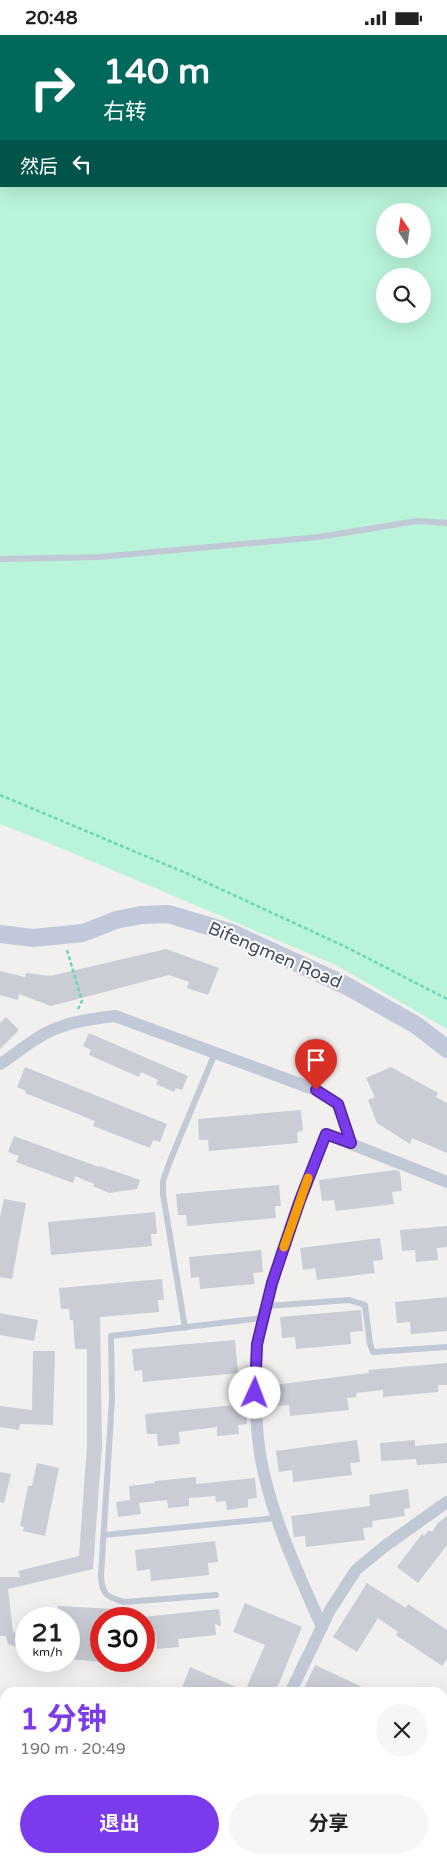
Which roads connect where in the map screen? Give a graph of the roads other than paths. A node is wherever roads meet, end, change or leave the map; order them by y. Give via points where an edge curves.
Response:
1 (447, 523) edge
2 (0, 559) edge
3 (0, 934) edge
4 (447, 1049) edge
5 (215, 1053) junction
6 (0, 1064) edge
7 (351, 1143) junction
8 (447, 1182) edge
9 (266, 1312) junction
10 (185, 1328) junction
11 (447, 1347) edge
12 (447, 1502) edge
13 (276, 1518) junction
14 (104, 1535) junction
15 (216, 1595) dead end
16 (322, 1627) junction
17 (293, 1687) edge

1 - 2 lane via 417,521 319,537 99,557
3 - 4 street, Bifengmen Road via 33,938 83,933 116,920 168,914 223,930 348,986 416,1025
5 - 6 street via 115,1016 62,1026 37,1038
5 - 7 street via 316,1090 338,1104
5 - 10 lane via 163,1181
7 - 8 street
7 - 9 street via 326,1134 272,1283
9 - 10 lane
9 - 11 lane via 349,1300 365,1305 373,1351
9 - 13 street via 257,1344 255,1393 264,1477
10 - 14 lane via 111,1336 112,1400
12 - 16 street via 356,1570
13 - 14 lane
13 - 16 street
14 - 15 lane via 102,1588 109,1597 124,1602
16 - 17 street

